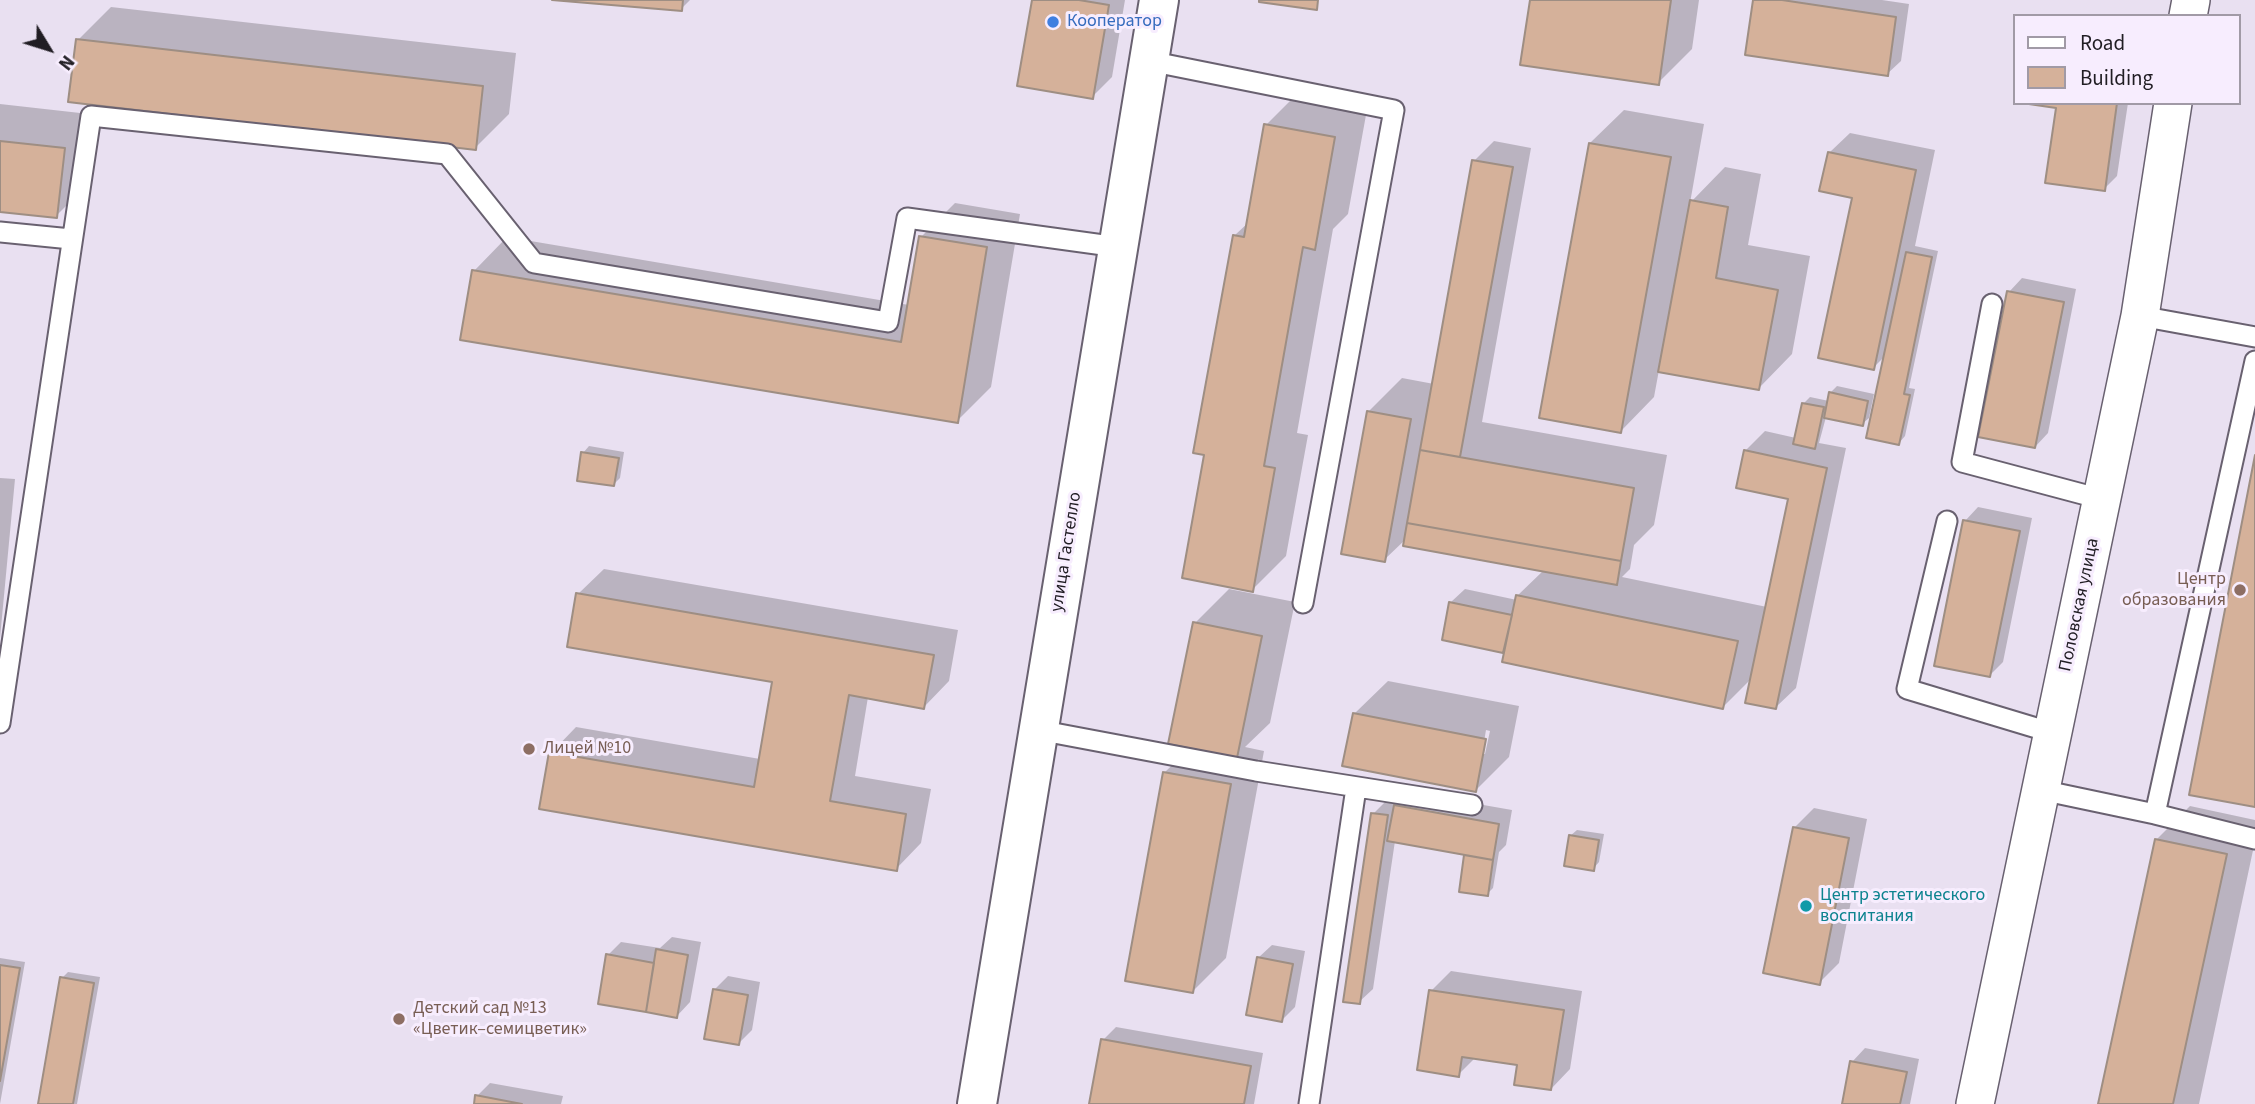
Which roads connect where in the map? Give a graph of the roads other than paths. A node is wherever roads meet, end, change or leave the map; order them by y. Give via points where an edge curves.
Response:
1 (1159, 0) edge
2 (1149, 61) junction
3 (2173, 105) edge
4 (0, 232) edge
5 (72, 239) junction
6 (1118, 247) junction
7 (1992, 304) dead end
8 (2140, 316) junction
9 (2255, 337) edge
10 (2255, 361) edge
11 (2102, 499) junction
12 (1947, 521) dead end
13 (1303, 603) dead end
14 (0, 723) edge
15 (1038, 730) junction
16 (2053, 733) junction
17 (1356, 788) junction
18 (2040, 790) junction
19 (1472, 805) dead end
20 (2155, 814) junction
21 (2255, 839) edge
22 (977, 1104) edge
23 (1308, 1104) edge
24 (1975, 1104) edge

1 - 2 main road, улица Гастелло
2 - 6 main road, улица Гастелло
2 - 13 lane via 1394,110
3 - 8 street, Половская улица
4 - 5 lane
5 - 6 lane via 91,116 447,154 534,263 888,322 907,218
5 - 14 lane
6 - 15 main road, улица Гастелло
7 - 11 lane via 1962,462
8 - 9 lane
8 - 11 street, Половская улица
10 - 20 lane
11 - 16 street, Половская улица
12 - 16 lane via 1908,689
15 - 17 lane
15 - 22 main road, улица Гастелло
16 - 18 street, Половская улица
17 - 19 lane
17 - 23 lane
18 - 20 lane
18 - 24 street, Половская улица
20 - 21 lane

